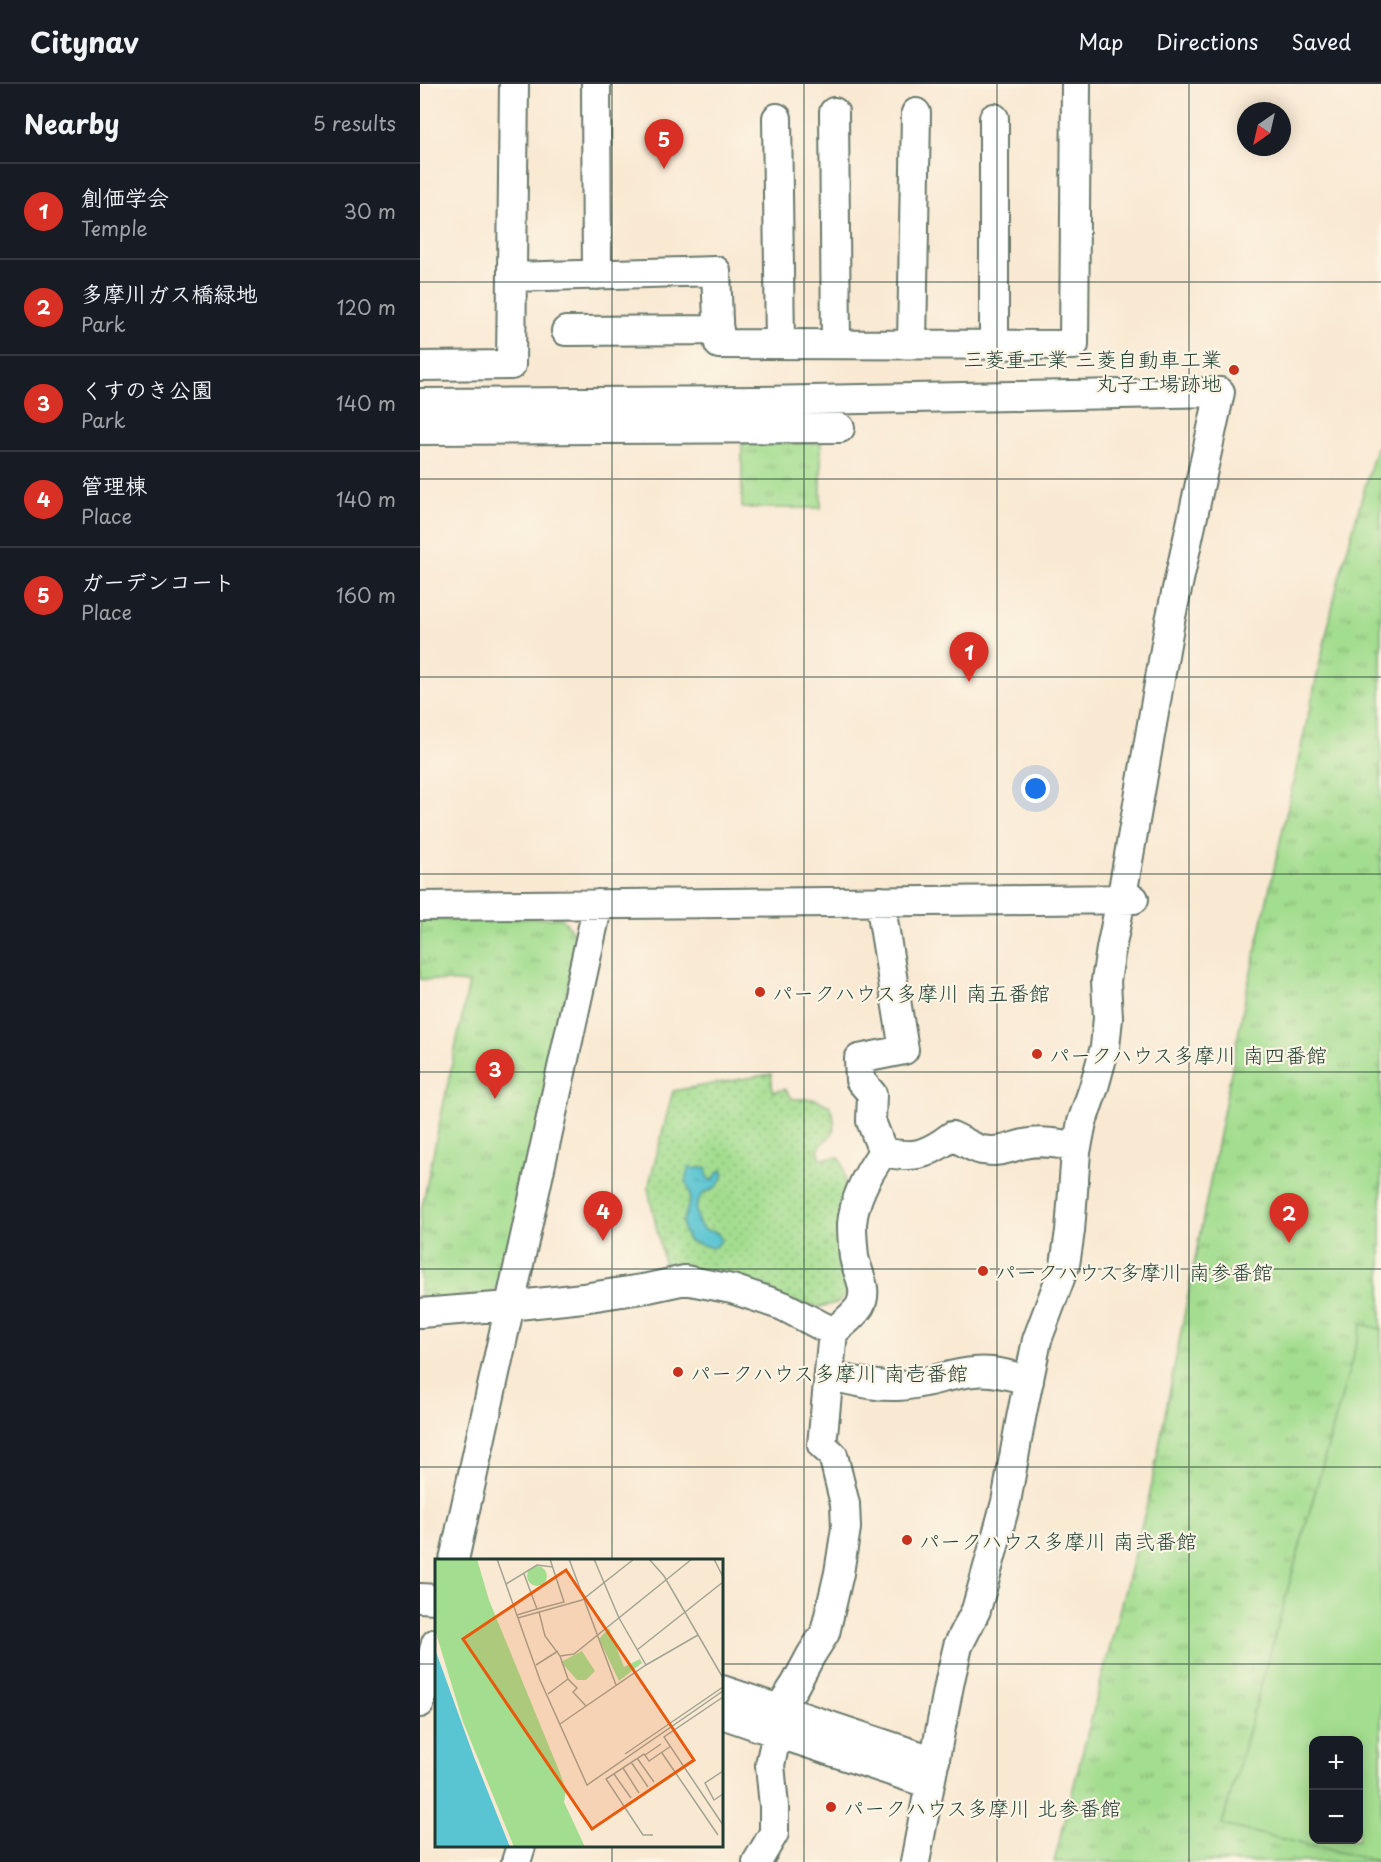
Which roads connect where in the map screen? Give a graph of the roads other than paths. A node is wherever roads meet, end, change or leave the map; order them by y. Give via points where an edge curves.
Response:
1 (514, 84) edge
2 (596, 84) edge
3 (1076, 84) edge
4 (834, 112) dead end
5 (916, 113) dead end
6 (777, 118) dead end
7 (994, 118) dead end
8 (597, 274) junction
9 (512, 276) junction
10 (719, 330) junction
11 (567, 331) dead end
12 (780, 344) junction
13 (836, 344) junction
14 (912, 344) junction
15 (994, 345) junction
16 (420, 366) edge
17 (420, 403) edge
18 (840, 428) dead end
19 (420, 430) edge
20 (1128, 898) junction
21 (880, 901) junction
22 (598, 904) junction
23 (420, 906) edge
24 (1077, 1146) junction
25 (883, 1152) junction
26 (509, 1306) junction
27 (420, 1313) edge
28 (833, 1332) junction
29 (829, 1376) junction
30 (1029, 1381) junction
31 (454, 1559) edge
32 (420, 1598) edge
33 (435, 1599) edge
34 (435, 1647) edge
35 (723, 1691) edge
36 (420, 1703) edge
37 (723, 1714) edge
38 (778, 1721) junction
39 (933, 1773) junction
40 (520, 1847) edge
41 (516, 1862) edge
42 (757, 1862) edge
43 (915, 1862) edge

1 - 9 street
2 - 8 street
3 - 15 street via 1074,345
4 - 13 street
5 - 14 street
6 - 12 street
7 - 15 street
8 - 9 street
8 - 10 street via 716,271
9 - 16 street via 512,365
10 - 11 street
10 - 12 street via 719,344
12 - 13 street
13 - 14 street
14 - 15 street
17 - 20 street via 1220,392 1170,621
18 - 19 street
20 - 21 street
20 - 24 street via 1106,981 1105,1047
21 - 22 street
21 - 25 street via 904,1050 859,1059 860,1080 872,1094 871,1121
22 - 23 street
22 - 26 street
24 - 25 street via 1041,1143 1009,1150 979,1150 952,1136 925,1154
24 - 30 street via 1065,1264 1037,1340
25 - 28 street via 855,1205 852,1225 855,1258 864,1284 861,1304
26 - 27 street
26 - 28 street via 685,1281 732,1289 783,1306
26 - 31 street
28 - 29 street
29 - 30 street via 896,1386 977,1371 1004,1373
29 - 38 street via 822,1445 833,1455 846,1528 825,1633
30 - 39 street via 1006,1502 976,1610 958,1646
32 - 33 street
34 - 36 street
35 - 38 street
37 - 38 street
38 - 39 street
38 - 42 street via 770,1765 774,1833
39 - 43 street
40 - 41 street

